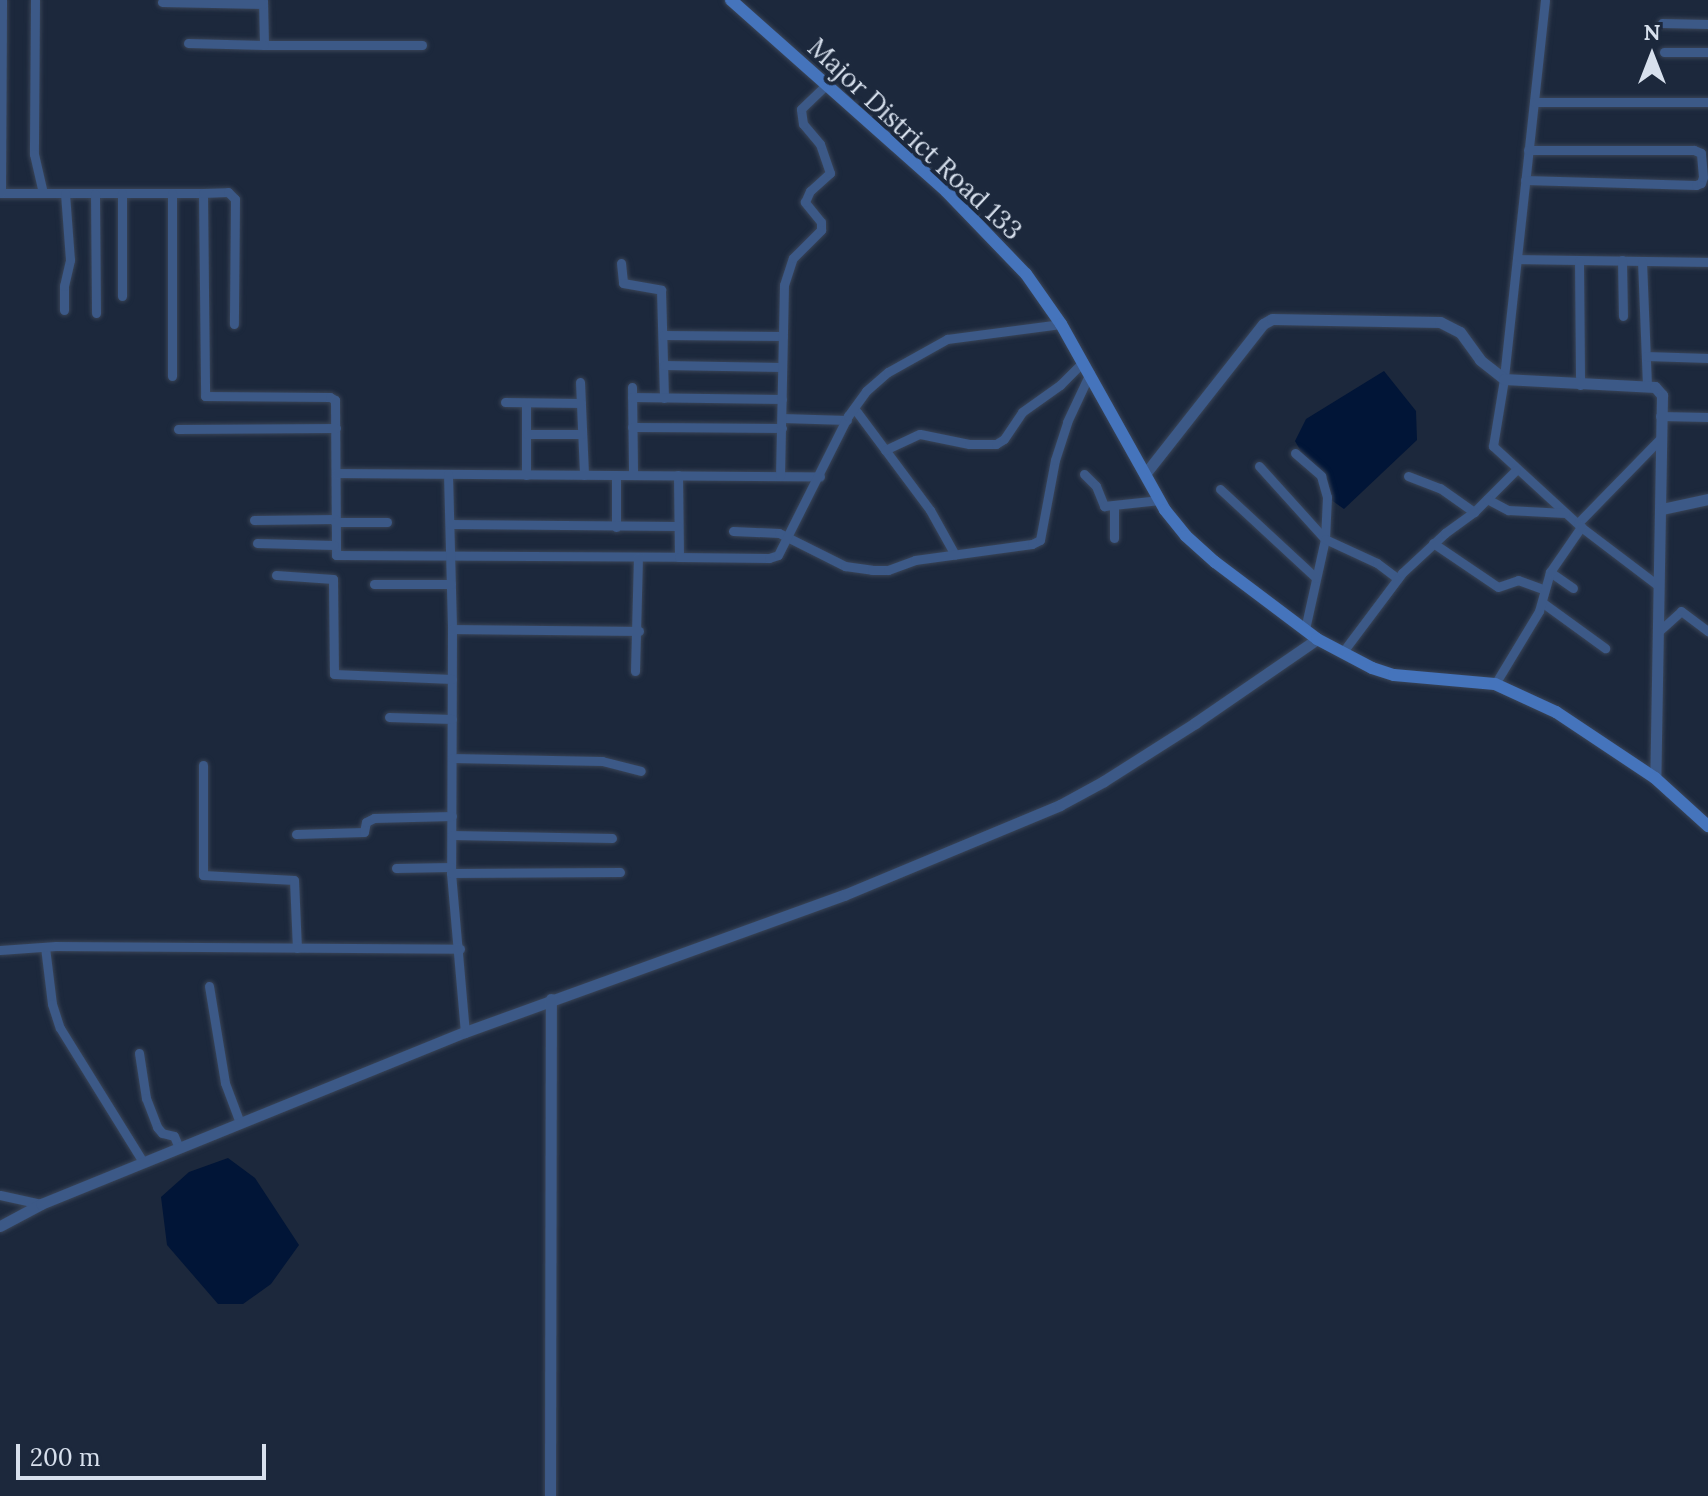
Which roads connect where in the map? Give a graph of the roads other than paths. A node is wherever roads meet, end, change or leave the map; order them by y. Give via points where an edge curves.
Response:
1 (2, 0) edge
2 (35, 0) edge
3 (731, 0) edge
4 (1545, 0) edge
5 (162, 2) dead end
6 (263, 2) edge
7 (1662, 23) dead end
8 (1708, 24) edge
9 (188, 43) dead end
10 (264, 45) junction
11 (422, 45) dead end
12 (1664, 52) dead end
13 (1708, 52) edge
14 (1, 76) edge
15 (826, 85) junction
16 (1534, 102) junction
17 (1708, 102) edge
18 (0, 135) edge
19 (1528, 150) junction
20 (1525, 180) junction
21 (1, 193) edge
22 (43, 193) junction
23 (65, 193) junction
24 (122, 193) junction
25 (172, 193) junction
26 (203, 193) junction
27 (95, 194) junction
28 (1517, 259) junction
29 (1622, 260) junction
30 (1579, 261) junction
31 (1642, 261) junction
32 (1708, 262) edge
33 (621, 263) dead end
34 (122, 296) dead end
35 (64, 310) dead end
36 (96, 313) dead end
37 (1623, 316) dead end
38 (234, 324) dead end
39 (1061, 324) junction
40 (663, 335) junction
41 (783, 336) junction
42 (1646, 356) junction
43 (1708, 358) edge
44 (664, 365) junction
45 (782, 367) junction
46 (1086, 368) junction
47 (172, 376) dead end
48 (1504, 379) junction
49 (580, 382) dead end
50 (1580, 385) junction
51 (1647, 385) junction
52 (664, 398) junction
53 (782, 399) junction
54 (505, 402) dead end
55 (526, 403) junction
56 (581, 403) junction
57 (854, 408) junction
58 (1660, 416) junction
59 (1708, 417) edge
60 (847, 420) junction
61 (782, 423) junction
62 (632, 427) junction
63 (336, 428) junction
64 (178, 429) dead end
65 (527, 434) junction
66 (582, 434) junction
67 (1660, 439) junction
68 (885, 450) junction
69 (1295, 453) dead end
70 (1259, 466) dead end
71 (1516, 470) junction
72 (336, 473) junction
73 (448, 474) junction
74 (1084, 474) dead end
75 (1145, 474) junction
76 (526, 475) junction
77 (584, 475) junction
78 (616, 475) junction
79 (633, 475) junction
80 (678, 475) junction
81 (780, 476) junction
82 (820, 476) junction
83 (1408, 476) dead end
84 (1220, 489) dead end
85 (1487, 499) junction
86 (1708, 499) edge
87 (1160, 500) junction
88 (1114, 505) junction
89 (1662, 509) junction
90 (1474, 512) junction
91 (1565, 513) junction
92 (254, 520) dead end
93 (335, 521) junction
94 (387, 522) dead end
95 (450, 524) junction
96 (1580, 525) junction
97 (678, 526) junction
98 (616, 527) junction
99 (733, 531) dead end
100 (790, 538) junction
101 (1114, 538) dead end
102 (1325, 539) junction
103 (257, 543) dead end
104 (1433, 543) junction
105 (334, 545) junction
106 (955, 555) junction
107 (451, 557) junction
108 (638, 557) junction
109 (679, 557) junction
110 (1550, 572) junction
111 (276, 575) dead end
112 (1316, 578) junction
113 (1398, 579) junction
114 (374, 584) dead end
115 (451, 584) junction
116 (1656, 584) junction
117 (1573, 588) dead end
118 (1543, 589) junction
119 (1543, 603) junction
120 (452, 629) junction
121 (1305, 629) junction
122 (639, 631) junction
123 (1708, 631) edge
124 (1658, 632) junction
125 (1317, 639) junction
126 (1605, 648) dead end
127 (1342, 653) junction
128 (635, 671) dead end
129 (452, 679) junction
130 (1495, 684) junction
131 (389, 717) dead end
132 (452, 719) junction
133 (452, 758) junction
134 (203, 765) dead end
135 (641, 771) dead end
136 (1655, 778) junction
137 (452, 816) junction
138 (1708, 826) edge
139 (296, 834) dead end
140 (452, 835) junction
141 (612, 838) dead end
142 (396, 868) dead end
143 (451, 870) junction
144 (620, 872) dead end
145 (45, 947) junction
146 (297, 948) junction
147 (460, 949) junction
148 (0, 950) edge
149 (209, 986) dead end
150 (551, 999) junction
151 (465, 1032) junction
152 (139, 1053) dead end
153 (240, 1123) junction
154 (179, 1148) junction
155 (143, 1162) junction
156 (0, 1195) edge
157 (41, 1204) junction
158 (0, 1226) edge
159 (550, 1496) edge

1 - 14 street
2 - 22 street via 34,154
3 - 15 main road, Major District Road 133
4 - 16 street
5 - 6 street
6 - 10 street
7 - 8 street
9 - 10 street
10 - 11 street
12 - 13 street
14 - 18 street
15 - 39 main road, Major District Road 133 via 987,230
15 - 41 street via 801,109 803,124 820,144 830,173 805,202 821,230 793,258 787,272
16 - 17 street
16 - 19 street
18 - 21 street
19 - 20 street
19 - 20 street via 1694,150 1701,153 1703,177 1696,185
20 - 28 street
21 - 22 street
22 - 23 street
23 - 27 street
23 - 35 street via 70,260
24 - 25 street
24 - 27 street
24 - 34 street
25 - 26 street
25 - 47 street
26 - 38 street via 228,192 235,199
26 - 63 street via 205,396 330,397 335,400
27 - 36 street
28 - 30 street
28 - 48 street
29 - 30 street
29 - 31 street
29 - 37 street
30 - 50 street
31 - 32 street
31 - 42 street
33 - 40 street via 623,283 661,290
39 - 46 main road, Major District Road 133
39 - 57 street via 947,339 888,372
40 - 41 street
40 - 44 street
41 - 45 street
42 - 43 street
42 - 51 street
44 - 45 street
44 - 52 street
45 - 53 street
46 - 68 street via 1022,412 996,444 920,434
46 - 75 main road, Major District Road 133
46 - 106 street via 1055,460 1040,540
48 - 50 street
48 - 71 street via 1493,446
48 - 75 street via 1492,373 1450,324 1272,319
49 - 56 street
50 - 51 street
51 - 58 street via 1661,390
52 - 53 street
52 - 62 street via 632,392
53 - 61 street
54 - 55 street
55 - 56 street
55 - 65 street
56 - 66 street
57 - 60 street
57 - 68 street
58 - 59 street
58 - 67 street
60 - 61 street
60 - 82 street
61 - 62 street
61 - 81 street
62 - 79 street
63 - 64 street
63 - 72 street
65 - 66 street
65 - 76 street
66 - 77 street
67 - 89 street
67 - 96 street
68 - 106 street via 930,510
69 - 102 street via 1321,476
70 - 102 street
71 - 85 street
71 - 91 street
72 - 73 street
72 - 93 street
73 - 76 street
73 - 95 street
74 - 88 street via 1096,486 1100,503
75 - 87 main road, Major District Road 133
76 - 77 street
77 - 78 street
78 - 79 street
78 - 98 street
79 - 80 street
80 - 81 street
80 - 97 street
81 - 82 street
82 - 100 street
83 - 90 street via 1440,488
84 - 112 street
85 - 90 street
85 - 91 street via 1508,510
86 - 89 street
87 - 88 street
87 - 121 main road, Major District Road 133 via 1202,551
88 - 101 street
89 - 116 street
90 - 104 street
91 - 96 street
92 - 93 street
93 - 94 street
93 - 105 street
95 - 98 street
95 - 107 street
96 - 110 street
96 - 116 street
97 - 98 street
97 - 109 street
99 - 100 street
100 - 106 street via 845,566 872,570
100 - 109 street via 769,558
102 - 112 street
102 - 113 street
103 - 105 street
104 - 113 street
104 - 118 street via 1498,587 1518,580
105 - 107 street via 338,556
107 - 108 street
107 - 115 street
108 - 109 street
108 - 122 street
110 - 117 street
110 - 118 street
111 - 129 street via 333,579 334,674
112 - 121 street
113 - 127 street
114 - 115 street
115 - 120 street
116 - 124 street
118 - 119 street
119 - 126 street
119 - 130 street
120 - 122 street
120 - 129 street
121 - 125 main road, Major District Road 133
122 - 128 street
123 - 124 street via 1681,611
124 - 136 street
125 - 127 main road, Major District Road 133
125 - 150 street via 1182,731 1060,805 844,895
127 - 130 main road, Major District Road 133 via 1390,675
129 - 132 street
130 - 136 main road, Major District Road 133 via 1567,719
131 - 132 street
132 - 133 street
133 - 135 street via 602,761
133 - 137 street
134 - 146 street via 204,877 294,880
136 - 138 main road, Major District Road 133
137 - 139 street via 374,818 366,822 364,832
137 - 140 street
140 - 141 street
140 - 143 street
142 - 143 street
143 - 144 street
143 - 147 street
145 - 146 street
145 - 148 street
145 - 155 street via 60,1028
146 - 147 street
147 - 151 street
149 - 153 street via 225,1083
150 - 151 street
150 - 159 street
151 - 153 street
152 - 154 street via 157,1127 174,1136
153 - 154 street
154 - 155 street
155 - 157 street
156 - 157 street
157 - 158 street

